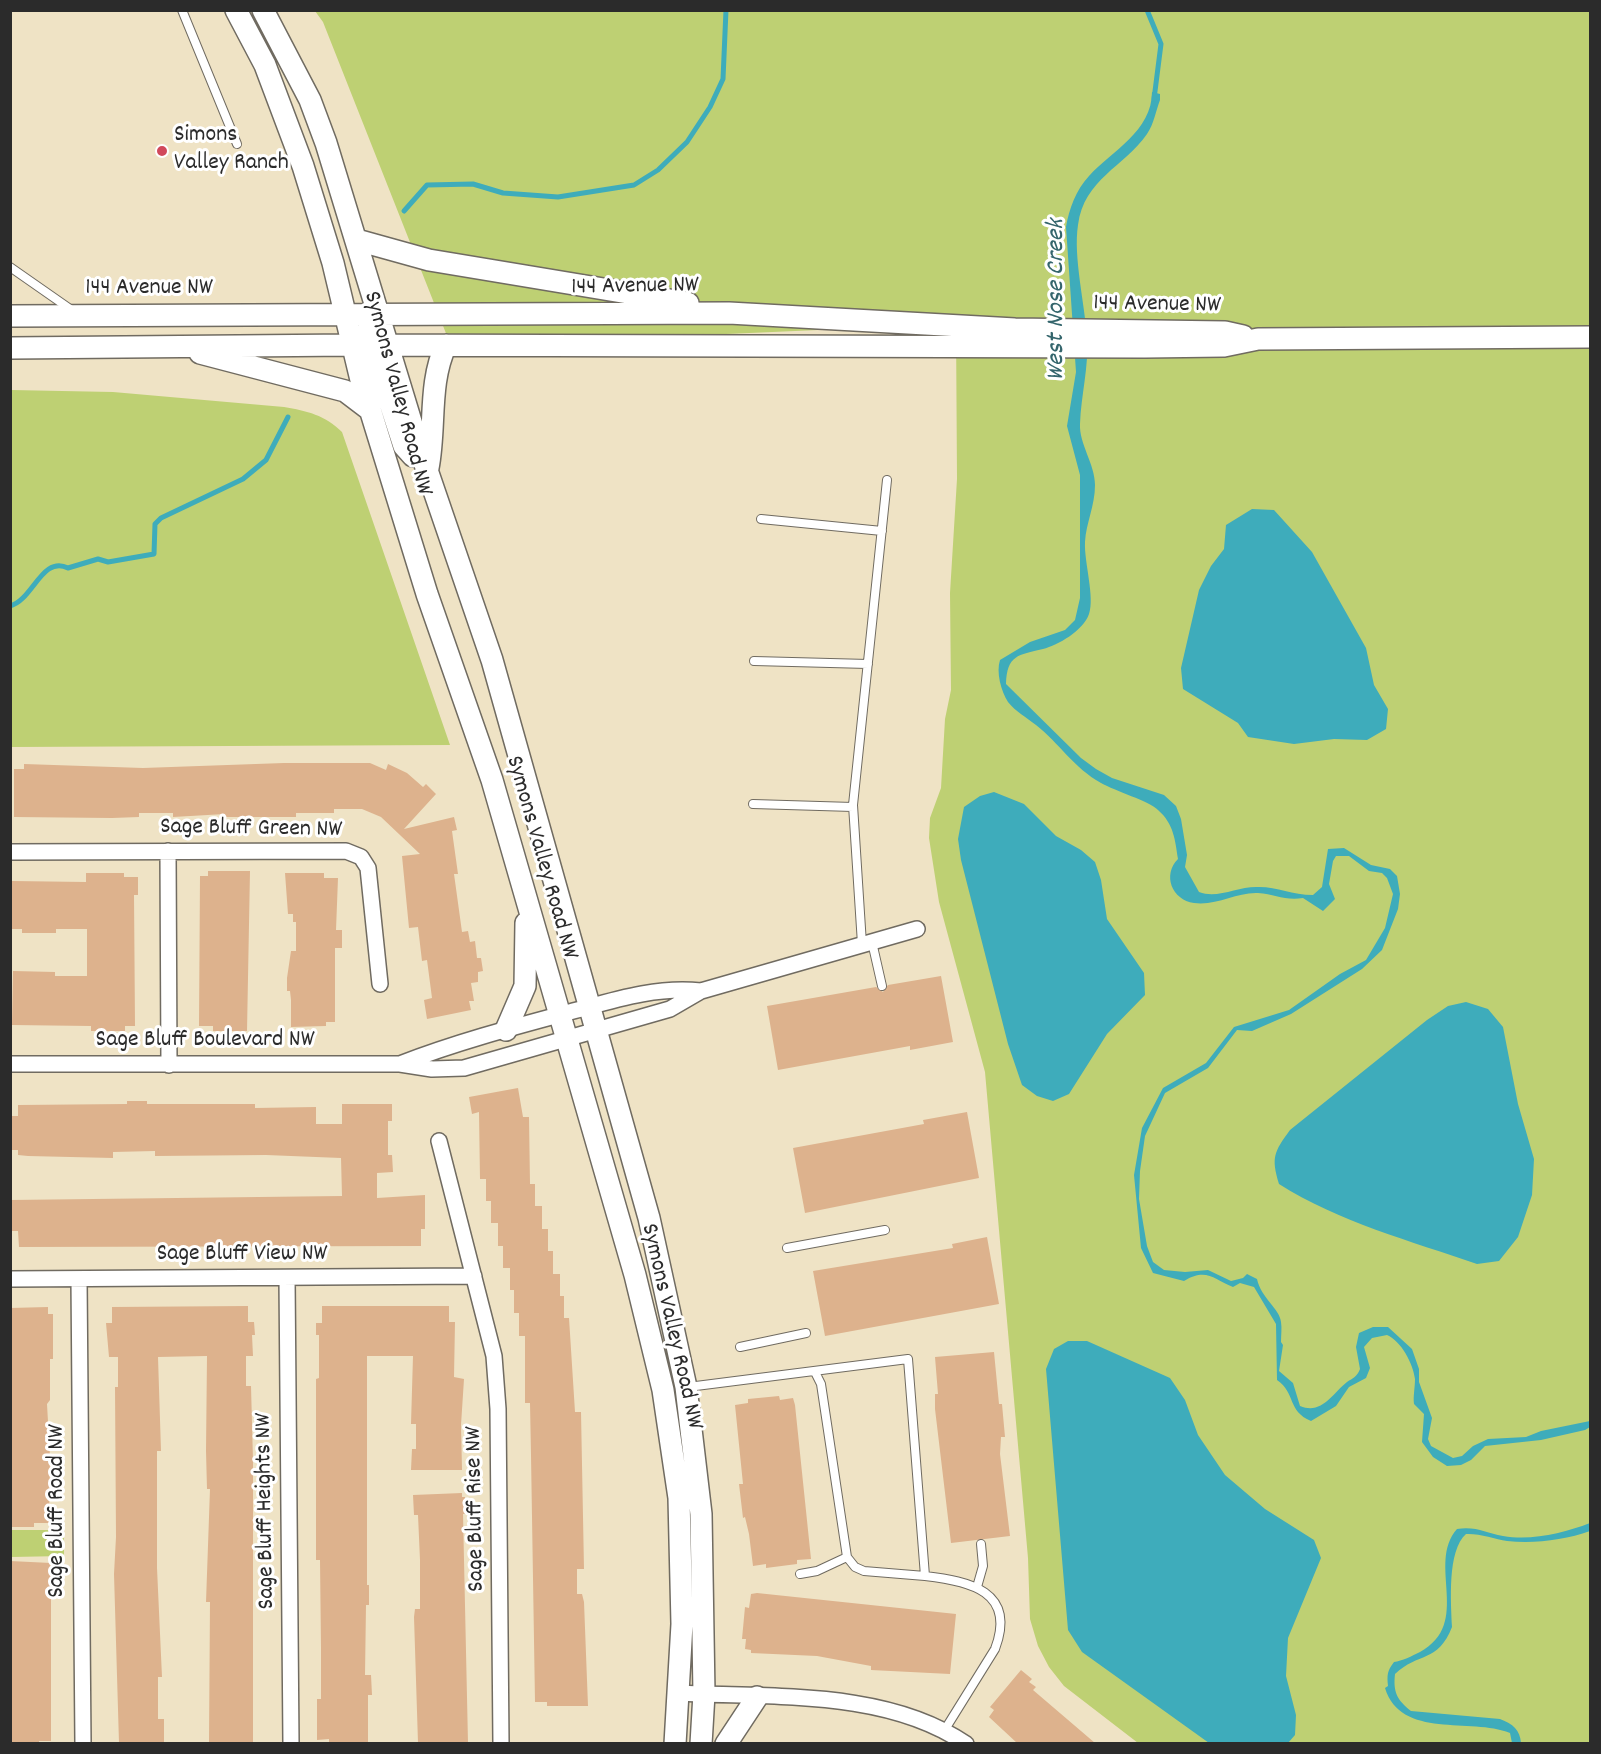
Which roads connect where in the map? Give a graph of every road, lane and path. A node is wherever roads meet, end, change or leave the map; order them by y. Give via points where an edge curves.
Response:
1 (182, 10) edge
2 (236, 10) edge
3 (263, 10) edge
4 (237, 144) dead end
5 (357, 240) junction
6 (10, 267) edge
7 (729, 313) junction
8 (79, 315) junction
9 (363, 315) junction
10 (10, 316) edge
11 (1590, 337) edge
12 (1016, 338) junction
13 (371, 345) junction
14 (446, 345) junction
15 (176, 346) junction
16 (10, 348) edge
17 (370, 410) junction
18 (428, 472) junction
19 (887, 480) dead end
20 (761, 519) dead end
21 (882, 531) junction
22 (754, 661) dead end
23 (868, 664) junction
24 (753, 804) dead end
25 (853, 807) junction
26 (168, 851) junction
27 (10, 852) edge
28 (527, 902) junction
29 (917, 929) dead end
30 (867, 943) junction
31 (380, 984) dead end
32 (882, 986) dead end
33 (700, 991) junction
34 (591, 1006) junction
35 (559, 1015) junction
36 (506, 1030) junction
37 (597, 1031) junction
38 (566, 1039) junction
39 (10, 1064) edge
40 (400, 1064) junction
41 (169, 1065) junction
42 (439, 1141) dead end
43 (885, 1230) dead end
44 (786, 1248) dead end
45 (474, 1276) junction
46 (287, 1278) junction
47 (10, 1279) edge
48 (79, 1279) junction
49 (806, 1333) dead end
50 (740, 1347) dead end
51 (815, 1372) junction
52 (686, 1387) junction
53 (981, 1544) dead end
54 (847, 1557) junction
55 (800, 1574) dead end
56 (925, 1576) junction
57 (977, 1587) junction
58 (678, 1693) junction
59 (704, 1694) junction
60 (758, 1698) junction
61 (944, 1731) junction
62 (83, 1743) edge
63 (291, 1743) edge
64 (501, 1743) edge
65 (675, 1743) edge
66 (701, 1743) edge
67 (726, 1743) edge
68 (966, 1743) edge

1 - 4 lane
2 - 9 main road, Symons Valley Road NW via 293,136 333,263
3 - 5 main road, Symons Valley Road NW via 310,100
5 - 7 main road via 429,260 696,304
5 - 9 main road, Symons Valley Road NW
6 - 8 lane
7 - 9 main road, 144 Avenue NW
7 - 12 main road, 144 Avenue NW
8 - 9 main road, 144 Avenue NW
8 - 10 main road, 144 Avenue NW
9 - 13 main road, Symons Valley Road NW
9 - 13 main road, Symons Valley Road NW
11 - 12 main road, 144 Avenue NW via 1258,339 1224,346 1143,338
12 - 14 main road, 144 Avenue NW
13 - 14 main road, 144 Avenue NW
13 - 15 main road, 144 Avenue NW
13 - 17 main road, Symons Valley Road NW
13 - 18 main road, Symons Valley Road NW
14 - 18 main road via 434,376 434,425
15 - 16 main road, 144 Avenue NW
15 - 17 main road via 345,391
17 - 28 main road, Symons Valley Road NW via 427,594 492,780
18 - 34 main road, Symons Valley Road NW via 498,681
19 - 21 lane
20 - 21 lane
21 - 23 lane
22 - 23 lane
23 - 25 lane
24 - 25 lane
25 - 30 lane
26 - 27 street, Sage Bluff Green NW
26 - 31 street, Sage Bluff Green NW via 346,851 361,857 368,868
26 - 41 street
28 - 35 main road, Symons Valley Road NW
28 - 36 main road via 525,986
29 - 30 street
30 - 32 lane
30 - 33 street
33 - 34 street, Sage Bluff Boulevard NW via 660,989
33 - 37 street, Sage Bluff Boulevard NW via 670,1009
34 - 35 street, Sage Bluff Boulevard NW
34 - 37 main road, Symons Valley Road NW
35 - 36 street, Sage Bluff Boulevard NW
35 - 38 main road, Symons Valley Road NW
36 - 40 street, Sage Bluff Boulevard NW
37 - 38 street, Sage Bluff Boulevard NW
37 - 52 main road, Symons Valley Road NW via 649,1218
38 - 40 street, Sage Bluff Boulevard NW via 464,1068
38 - 58 main road, Symons Valley Road NW via 635,1275 665,1400 679,1498 682,1624
39 - 41 street, Sage Bluff Boulevard NW
40 - 41 street, Sage Bluff Boulevard NW
42 - 45 street, Sage Bluff Rise NW
43 - 44 lane
45 - 46 street, Sage Bluff View NW
45 - 64 street, Sage Bluff Rise NW via 494,1356 498,1409
46 - 48 street, Sage Bluff View NW
46 - 63 street, Sage Bluff Heights NW
47 - 48 street, Sage Bluff View NW
48 - 62 street, Sage Bluff Road NW
49 - 50 lane
51 - 52 lane
51 - 54 lane
51 - 56 lane via 908,1359
52 - 59 main road, Symons Valley Road NW via 701,1514
53 - 57 lane via 983,1566
54 - 55 lane
54 - 56 lane via 855,1567 864,1570
56 - 57 lane via 964,1581
57 - 61 lane via 997,1610 999,1637
58 - 59 street
58 - 65 main road, Symons Valley Road NW
59 - 60 street
59 - 66 main road, Symons Valley Road NW
60 - 61 street via 868,1706 909,1716
60 - 67 main road
61 - 68 street

